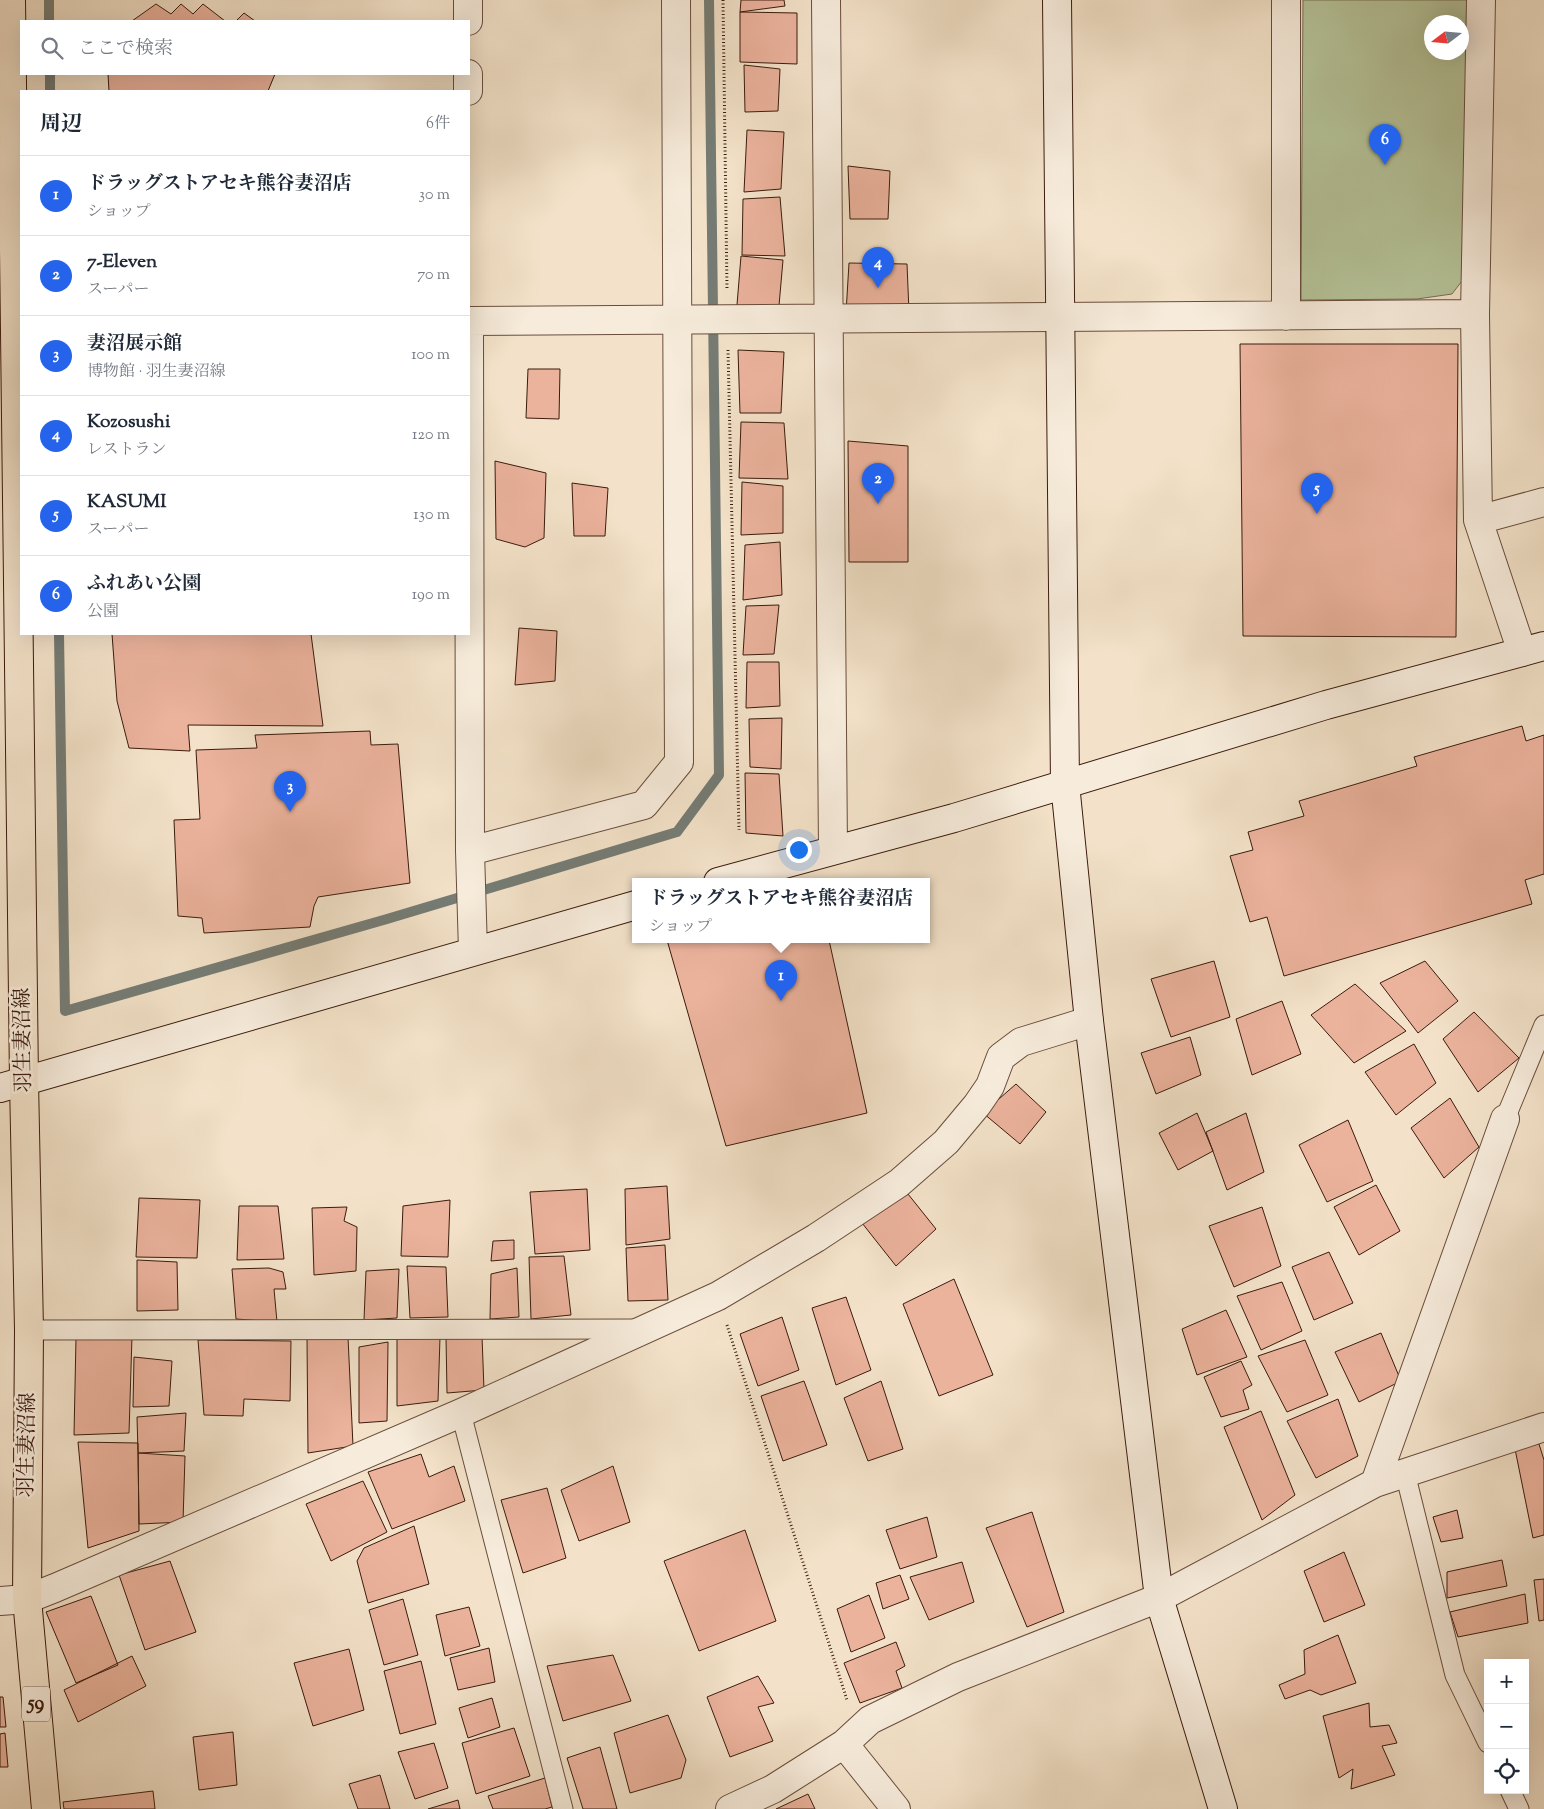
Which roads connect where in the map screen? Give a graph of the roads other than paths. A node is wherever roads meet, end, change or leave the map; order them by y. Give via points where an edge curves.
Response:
1 (11, 0) edge
2 (468, 0) edge
3 (676, 0) edge
4 (826, 0) edge
5 (1056, 0) edge
6 (1286, 0) edge
7 (1481, 0) edge
8 (468, 20) edge
9 (468, 75) edge
10 (468, 90) edge
11 (1475, 314) junction
12 (1286, 316) junction
13 (1059, 317) junction
14 (829, 318) junction
15 (677, 320) junction
16 (470, 321) edge
17 (1544, 502) edge
18 (1478, 520) junction
19 (470, 635) edge
20 (1533, 649) edge
21 (1065, 784) junction
22 (833, 850) junction
23 (470, 851) junction
24 (732, 878) edge
25 (632, 906) edge
26 (473, 951) junction
27 (1089, 1022) junction
28 (1544, 1025) edge
29 (12, 1084) edge
30 (1505, 1119) joint
31 (645, 1329) junction
32 (29, 1330) junction
33 (461, 1413) junction
34 (1544, 1428) edge
35 (1405, 1473) junction
36 (1375, 1483) junction
37 (1159, 1598) junction
38 (27, 1599) junction
39 (0, 1601) edge
40 (1484, 1735) edge
41 (851, 1738) junction
42 (1512, 1794) edge
43 (46, 1809) edge
44 (563, 1809) edge
45 (730, 1809) edge
46 (896, 1809) edge
47 (1223, 1809) edge
48 (1519, 1809) edge

1 - 29 main road, 羽生妻沼線 / 59
2 - 8 street
3 - 15 street
4 - 14 street
5 - 13 street
6 - 12 street
7 - 11 street
9 - 10 street
11 - 12 street
11 - 18 street
12 - 13 street
13 - 14 street
13 - 21 street
14 - 15 street
14 - 22 street
15 - 16 street
15 - 23 street via 679,762 644,805
17 - 18 street
18 - 20 street
19 - 23 street
20 - 21 street via 1326,705
21 - 22 street
21 - 27 street
22 - 24 street
23 - 26 street
25 - 26 street
26 - 29 street
27 - 31 street via 1021,1042 1001,1057 990,1086 976,1105 946,1142 899,1183 816,1238 718,1296
27 - 37 street
28 - 30 lane
29 - 32 main road, 羽生妻沼線 / 59
30 - 36 street
31 - 32 lane
31 - 33 street
32 - 38 main road, 羽生妻沼線 / 59
33 - 38 street
33 - 44 lane
34 - 35 street
35 - 36 street
35 - 40 lane via 1455,1675
36 - 37 street
37 - 41 street via 958,1677 870,1720
37 - 47 street
38 - 39 street
38 - 43 main road, 羽生妻沼線 / 59
41 - 45 street via 773,1789
41 - 46 street
42 - 48 lane

